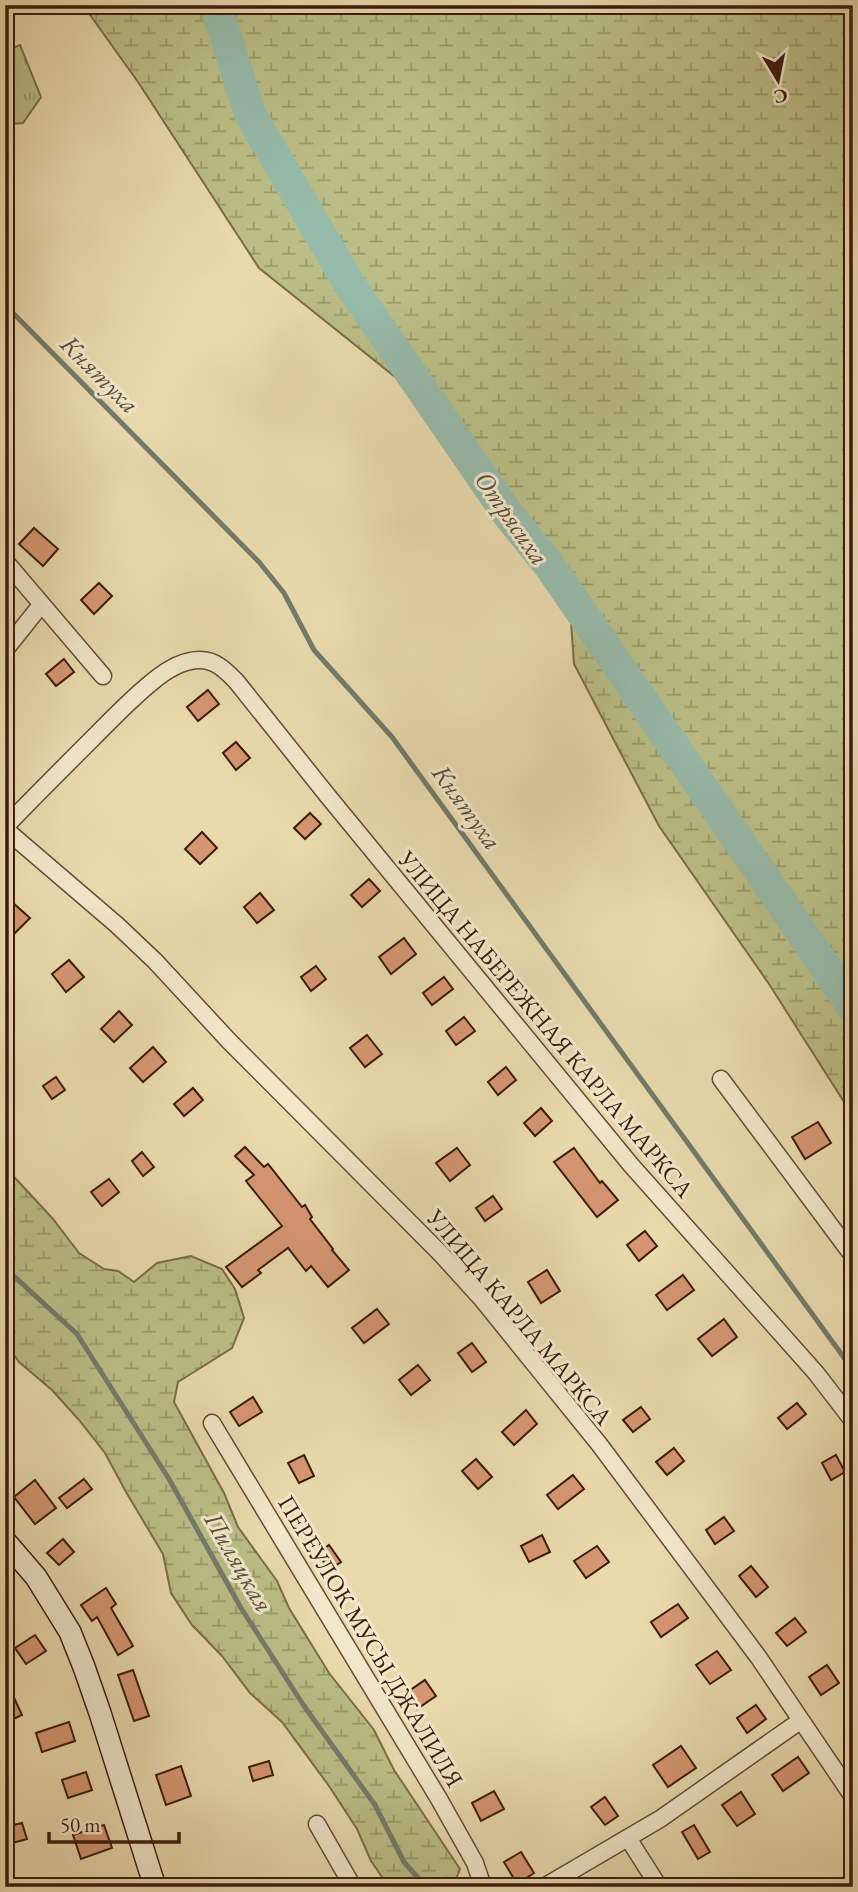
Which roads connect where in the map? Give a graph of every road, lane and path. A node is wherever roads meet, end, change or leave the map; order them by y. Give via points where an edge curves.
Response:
1 (5, 561) edge
2 (41, 605) junction
3 (5, 650) edge
4 (103, 676) dead end
5 (5, 828) edge
6 (721, 1079) dead end
7 (853, 1256) edge
8 (853, 1421) edge
9 (212, 1423) dead end
10 (5, 1541) edge
11 (800, 1721) junction
12 (853, 1797) edge
13 (317, 1824) dead end
14 (628, 1839) junction
15 (155, 1887) edge
16 (353, 1887) edge
17 (483, 1887) edge
18 (544, 1887) edge
19 (659, 1887) edge

1 - 2 street
2 - 3 street
2 - 4 street
5 - 8 street, УЛИЦА НАБЕРЕЖНАЯ КАРЛА МАРКСА via 152,681 180,664 203,660 224,668 631,1165
5 - 11 street, УЛИЦА КАРЛА МАРКСА via 155,961 481,1298 598,1444 759,1658
6 - 7 street
9 - 17 street, ПЕРЕУЛОК МУСЫ ДЖАЛИЛЯ via 439,1799 475,1863
10 - 15 street via 36,1577 70,1632
11 - 12 street, УЛИЦА КАРЛА МАРКСА
11 - 14 street
13 - 16 street
14 - 18 street
14 - 19 street

